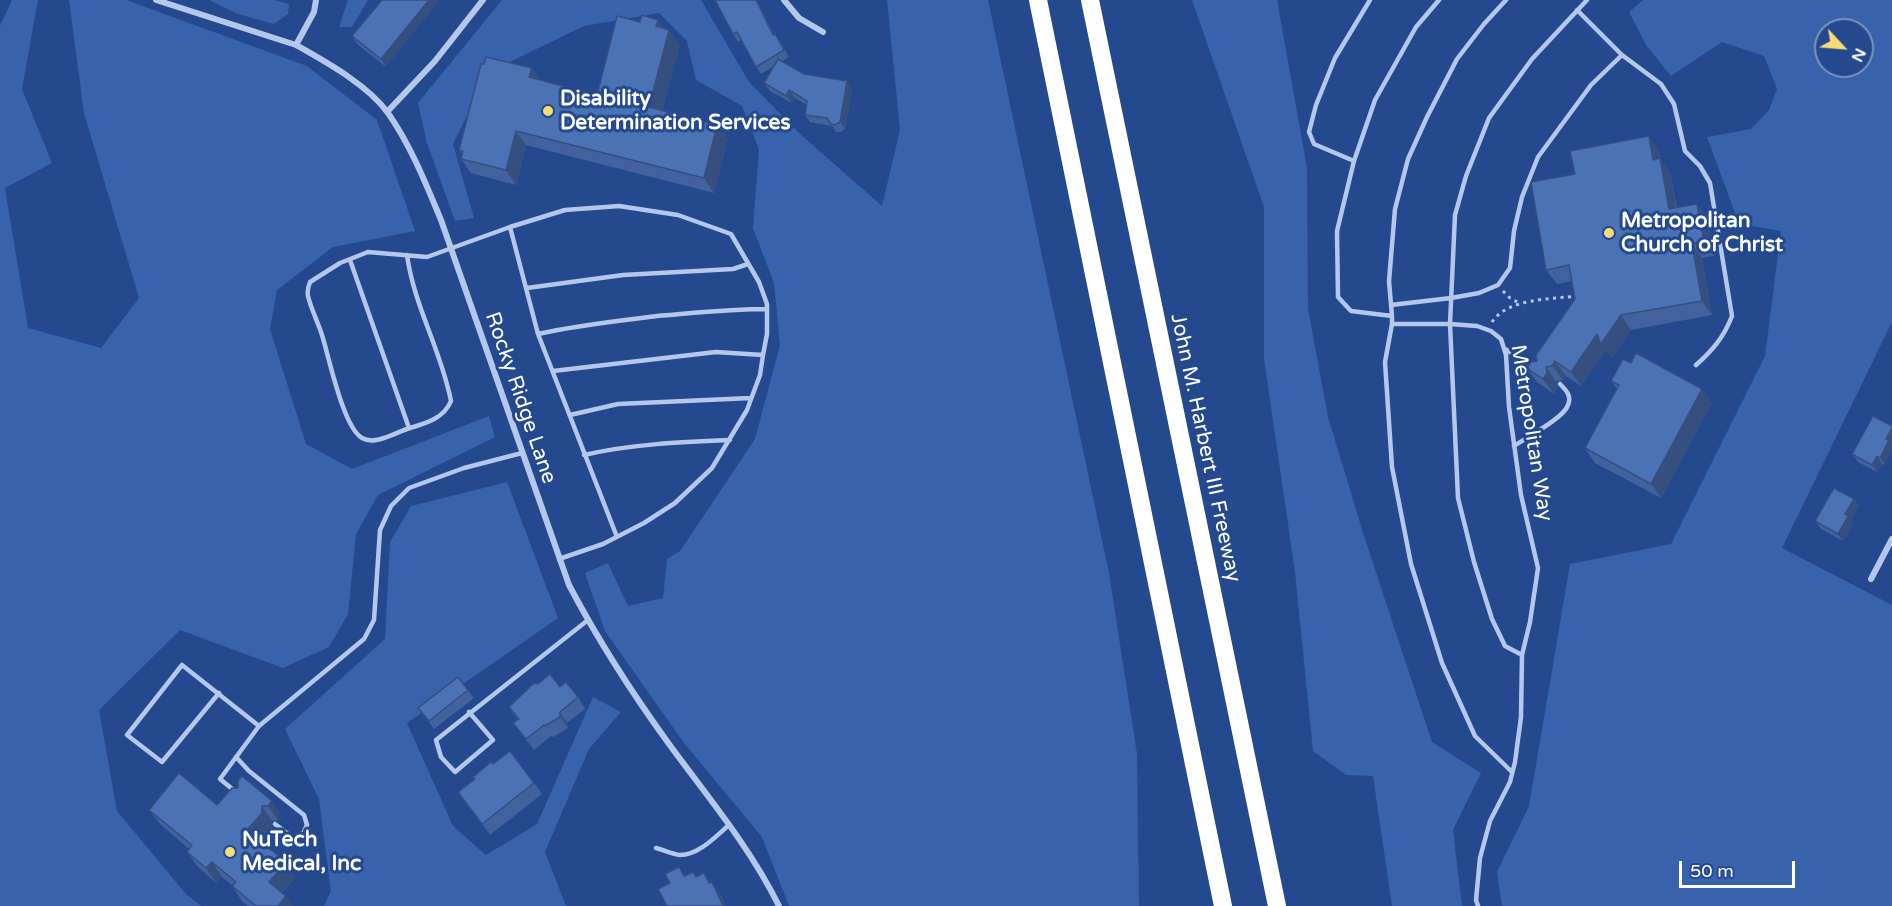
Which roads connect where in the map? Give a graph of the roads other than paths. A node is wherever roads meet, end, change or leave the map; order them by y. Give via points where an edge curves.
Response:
1 (156, 0) edge
2 (316, 0) edge
3 (483, 0) edge
4 (784, 0) edge
5 (1038, 0) edge
6 (1090, 0) edge
7 (1370, 0) edge
8 (1439, 0) edge
9 (1506, 0) edge
10 (1587, 0) edge
11 (1577, 10) junction
12 (823, 32) dead end
13 (296, 45) junction
14 (1622, 55) junction
15 (387, 112) junction
16 (1354, 161) junction
17 (510, 227) junction
18 (450, 247) junction
19 (407, 255) junction
20 (350, 260) junction
21 (748, 264) junction
22 (526, 288) junction
23 (1451, 298) junction
24 (1391, 305) junction
25 (767, 309) junction
26 (1392, 316) junction
27 (1392, 324) junction
28 (1450, 324) junction
29 (538, 334) junction
30 (1505, 349) junction
31 (763, 355) junction
32 (1696, 365) dead end
33 (553, 371) junction
34 (1544, 373) edge
35 (1560, 384) dead end
36 (751, 398) junction
37 (570, 415) junction
38 (409, 428) junction
39 (730, 440) junction
40 (1514, 446) junction
41 (522, 453) junction
42 (584, 455) junction
43 (617, 537) junction
44 (1892, 539) edge
45 (559, 559) junction
46 (1871, 579) dead end
47 (588, 620) junction
48 (1522, 656) junction
49 (219, 693) junction
50 (469, 712) junction
51 (260, 726) junction
52 (236, 757) junction
53 (1512, 772) junction
54 (242, 797) edge
55 (275, 824) dead end
56 (729, 825) junction
57 (656, 848) dead end
58 (779, 906) edge
59 (1223, 906) edge
60 (1276, 906) edge
61 (1478, 906) edge

1 - 13 street, Rocky Ridge Lane
2 - 13 street via 314,12
3 - 15 street via 435,62
4 - 12 street via 799,18
5 - 59 highway
6 - 60 highway, John M. Harbert III Freeway
7 - 16 lane via 1335,58 1308,132 1314,144
8 - 16 lane via 1416,27 1375,100
9 - 24 lane via 1457,59 1408,159 1395,209
10 - 11 lane
11 - 14 lane
11 - 23 lane via 1532,58 1489,118 1455,215
13 - 15 street, Rocky Ridge Lane via 367,92
14 - 23 lane via 1591,85 1538,157 1522,197 1510,268 1498,285
14 - 32 lane via 1661,84 1674,104 1685,151 1710,183 1732,316 1712,350
15 - 18 street, Rocky Ridge Lane via 424,177
16 - 26 lane via 1337,231 1338,297 1351,311
17 - 18 lane
17 - 21 lane via 565,210 619,206 678,215 731,234
17 - 22 lane
18 - 19 lane via 427,257
18 - 41 street, Rocky Ridge Lane
19 - 20 lane via 368,252
19 - 38 lane via 411,282 451,401 440,416
20 - 38 lane
20 - 38 lane via 310,282 307,293 341,402 351,427 370,441
21 - 22 lane via 733,269 623,275
21 - 25 lane via 759,282
22 - 29 lane
23 - 24 lane
23 - 28 lane
24 - 26 lane
25 - 29 lane via 644,318
25 - 31 lane
26 - 27 lane
27 - 28 lane, Metropolitan Way
27 - 53 lane via 1385,362 1392,467 1411,564 1442,663 1475,736
28 - 30 lane, Metropolitan Way via 1487,329 1501,339
28 - 48 lane via 1458,498 1492,619 1505,646
29 - 33 lane
30 - 34 lane
30 - 40 lane, Metropolitan Way
31 - 33 lane via 716,352
31 - 36 lane
33 - 37 lane
35 - 40 lane via 1568,392 1568,406
36 - 37 lane via 618,404
36 - 39 lane
37 - 42 lane
39 - 42 lane via 660,444
39 - 43 lane via 712,468 675,503
40 - 48 lane, Metropolitan Way via 1538,568
41 - 45 street, Rocky Ridge Lane
41 - 51 lane via 409,488 391,506 380,530 374,620 364,639
42 - 43 lane
43 - 45 lane
44 - 46 street
45 - 47 street, Rocky Ridge Lane
47 - 50 lane
47 - 56 street, Rocky Ridge Lane via 667,742
48 - 53 lane, Metropolitan Way via 1521,717
49 - 49 lane via 183,665 127,735 162,762
49 - 51 lane
50 - 50 lane via 436,740 441,757 454,772 493,740
51 - 52 lane
52 - 54 lane via 220,779
52 - 55 lane via 304,814 307,825 303,836 292,837
53 - 61 lane, Metropolitan Way via 1490,821 1480,858
56 - 57 lane via 691,853 679,855
56 - 58 street, Rocky Ridge Lane

